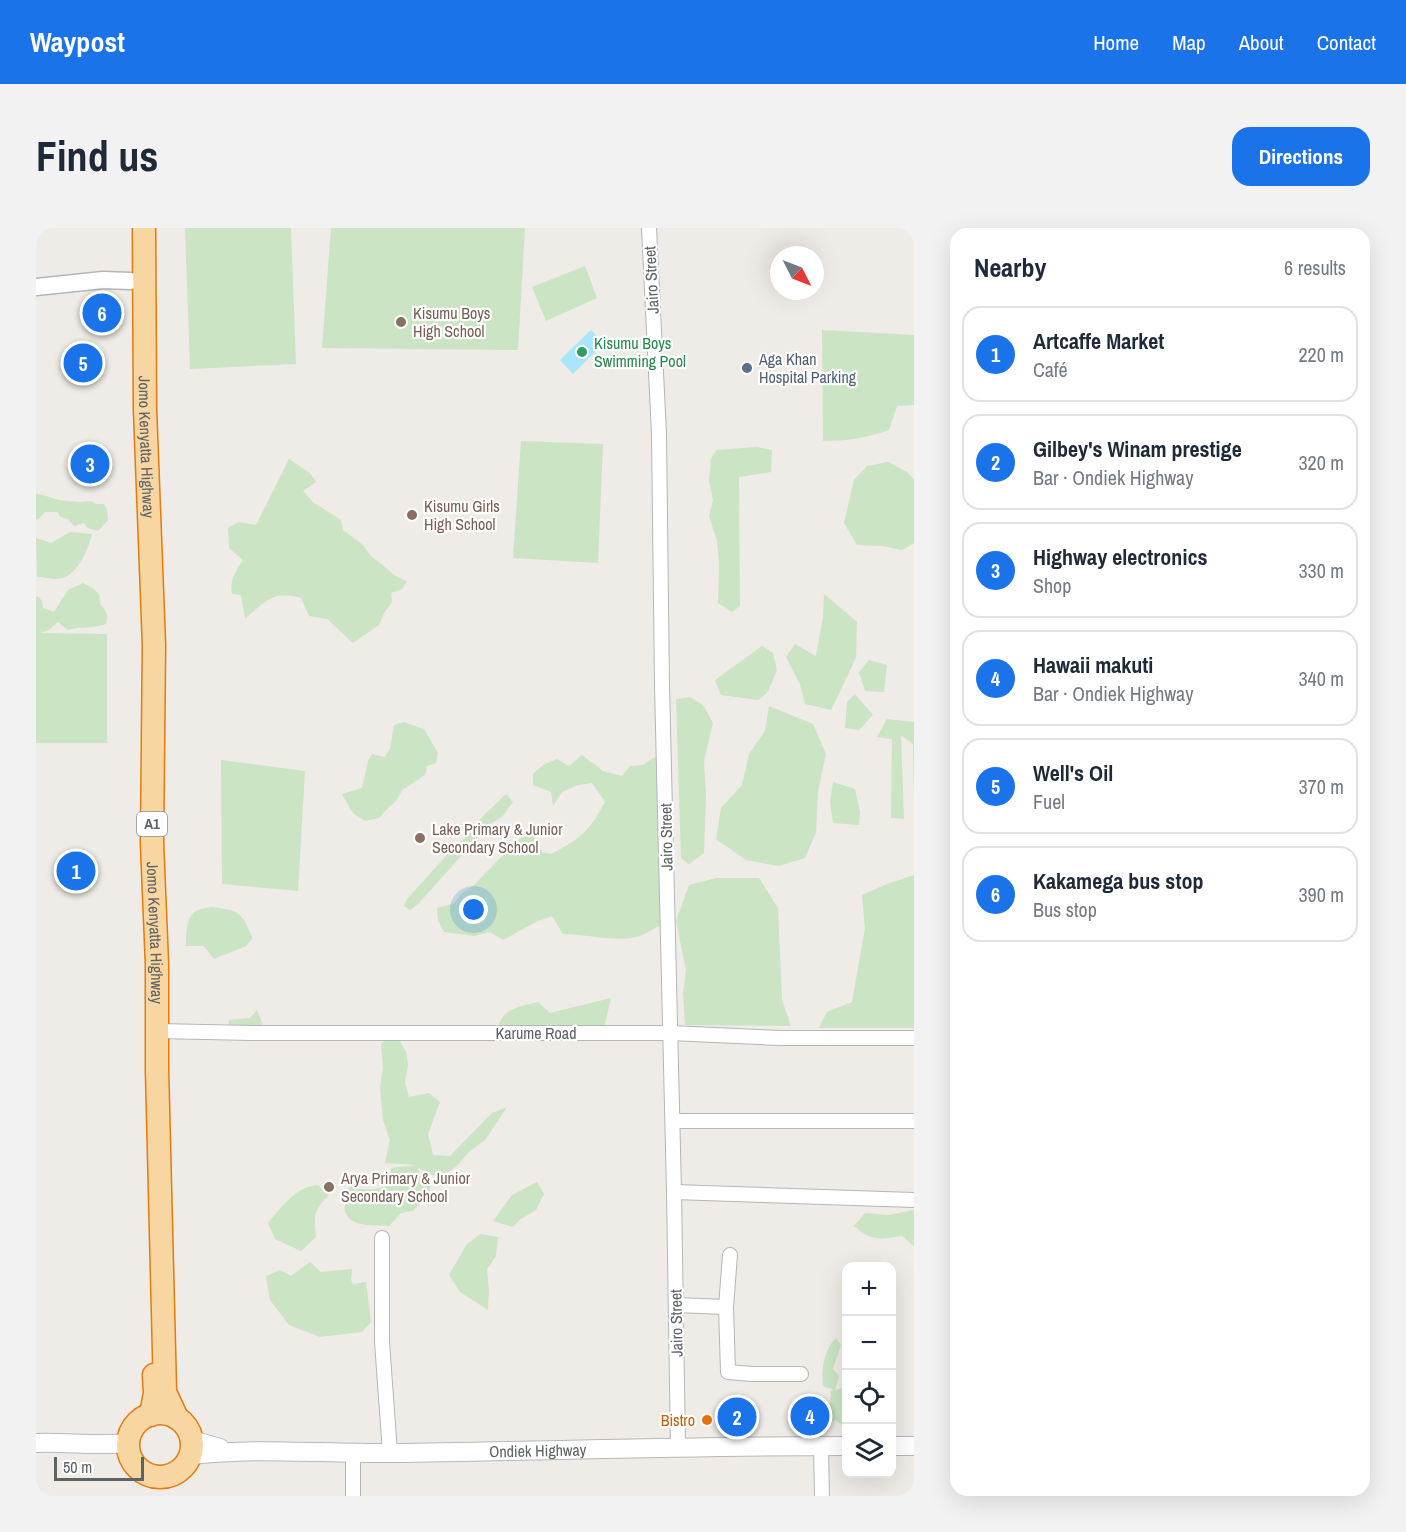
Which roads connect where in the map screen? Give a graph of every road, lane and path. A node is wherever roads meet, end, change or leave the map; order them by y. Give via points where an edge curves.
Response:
1 (131, 228) edge
2 (144, 228) edge
3 (649, 228) edge
4 (137, 280) junction
5 (36, 287) edge
6 (158, 1031) junction
7 (671, 1033) junction
8 (914, 1038) edge
9 (914, 1120) edge
10 (673, 1121) junction
11 (674, 1191) junction
12 (914, 1200) edge
13 (382, 1238) dead end
14 (730, 1255) dead end
15 (676, 1305) junction
16 (726, 1307) junction
17 (801, 1374) dead end
18 (151, 1415) junction
19 (177, 1418) junction
20 (36, 1443) edge
21 (821, 1446) junction
22 (842, 1446) edge
23 (896, 1446) edge
24 (914, 1446) edge
25 (678, 1447) junction
26 (128, 1448) junction
27 (192, 1448) junction
28 (353, 1453) junction
29 (390, 1453) junction
30 (178, 1473) junction
31 (146, 1485) edge
32 (174, 1496) edge
33 (353, 1496) edge
34 (822, 1496) edge

1 - 4 highway, Jomo Kenyatta Highway / A1
2 - 4 highway, Jomo Kenyatta Highway / A1
3 - 7 street, Jairo Street via 660,434
4 - 5 street
4 - 6 highway, Jomo Kenyatta Highway / A1 via 154,635 152,843
4 - 18 highway, Jomo Kenyatta Highway / A1 via 132,340 140,510 144,1051 155,1393
6 - 7 street, Karume Road
6 - 19 highway, Jomo Kenyatta Highway / A1 via 165,1392
7 - 8 street, Karume Road
7 - 10 street, Jairo Street
9 - 10 street
10 - 11 street, Jairo Street
11 - 12 street
11 - 15 street, Jairo Street
13 - 29 street via 382,1342
14 - 16 street
15 - 16 street
15 - 25 street, Jairo Street
16 - 17 street via 728,1372
18 - 19 highway via 160,1413
18 - 26 highway via 130,1432
19 - 27 highway, Jomo Kenyatta Highway / A1 via 184,1424
20 - 26 main road
21 - 22 main road, Ondiek Highway
21 - 25 main road, Ondiek Highway
21 - 34 street
23 - 24 main road
25 - 29 main road, Ondiek Highway
26 - 31 highway
27 - 28 main road, Ondiek Highway
27 - 30 highway
28 - 29 main road, Ondiek Highway
28 - 33 street
30 - 31 highway
30 - 32 highway

